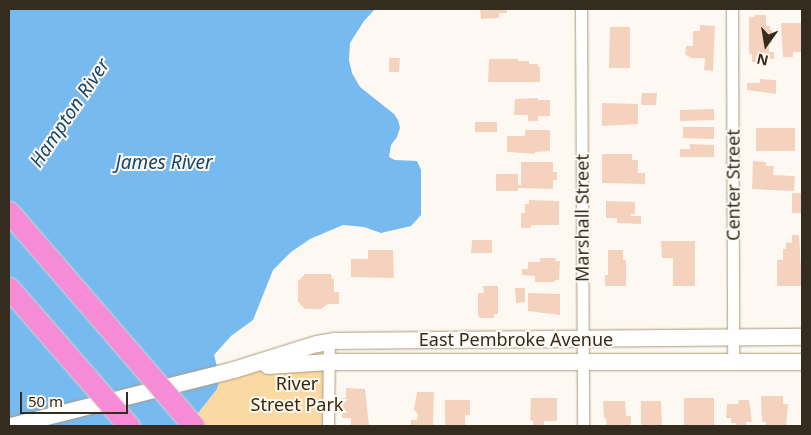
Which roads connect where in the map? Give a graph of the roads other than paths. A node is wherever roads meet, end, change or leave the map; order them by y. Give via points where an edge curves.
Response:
1 (581, 9) edge
2 (732, 9) edge
3 (9, 212) edge
4 (9, 288) edge
5 (733, 337) junction
6 (802, 337) edge
7 (582, 339) junction
8 (328, 342) junction
9 (582, 361) junction
10 (328, 362) junction
11 (734, 362) junction
12 (802, 362) edge
13 (234, 370) junction
14 (11, 426) edge
15 (129, 426) edge
16 (194, 426) edge
17 (328, 426) edge
18 (583, 426) edge

1 - 7 street, Marshall Street
2 - 5 street, Center Street
3 - 16 highway, bridge
4 - 15 highway, bridge
5 - 6 main road, East Pembroke Avenue
5 - 7 main road, East Pembroke Avenue
5 - 11 street, Center Street
7 - 8 main road, East Pembroke Avenue
7 - 9 street, Marshall Street
8 - 10 street
8 - 13 main road, East Pembroke Avenue
9 - 10 main road, East Pembroke Avenue
9 - 11 main road, East Pembroke Avenue
9 - 18 street, Marshall Street
10 - 13 main road, East Pembroke Avenue
10 - 17 street
11 - 12 main road, East Pembroke Avenue
13 - 14 main road, East Pembroke Avenue, bridge

